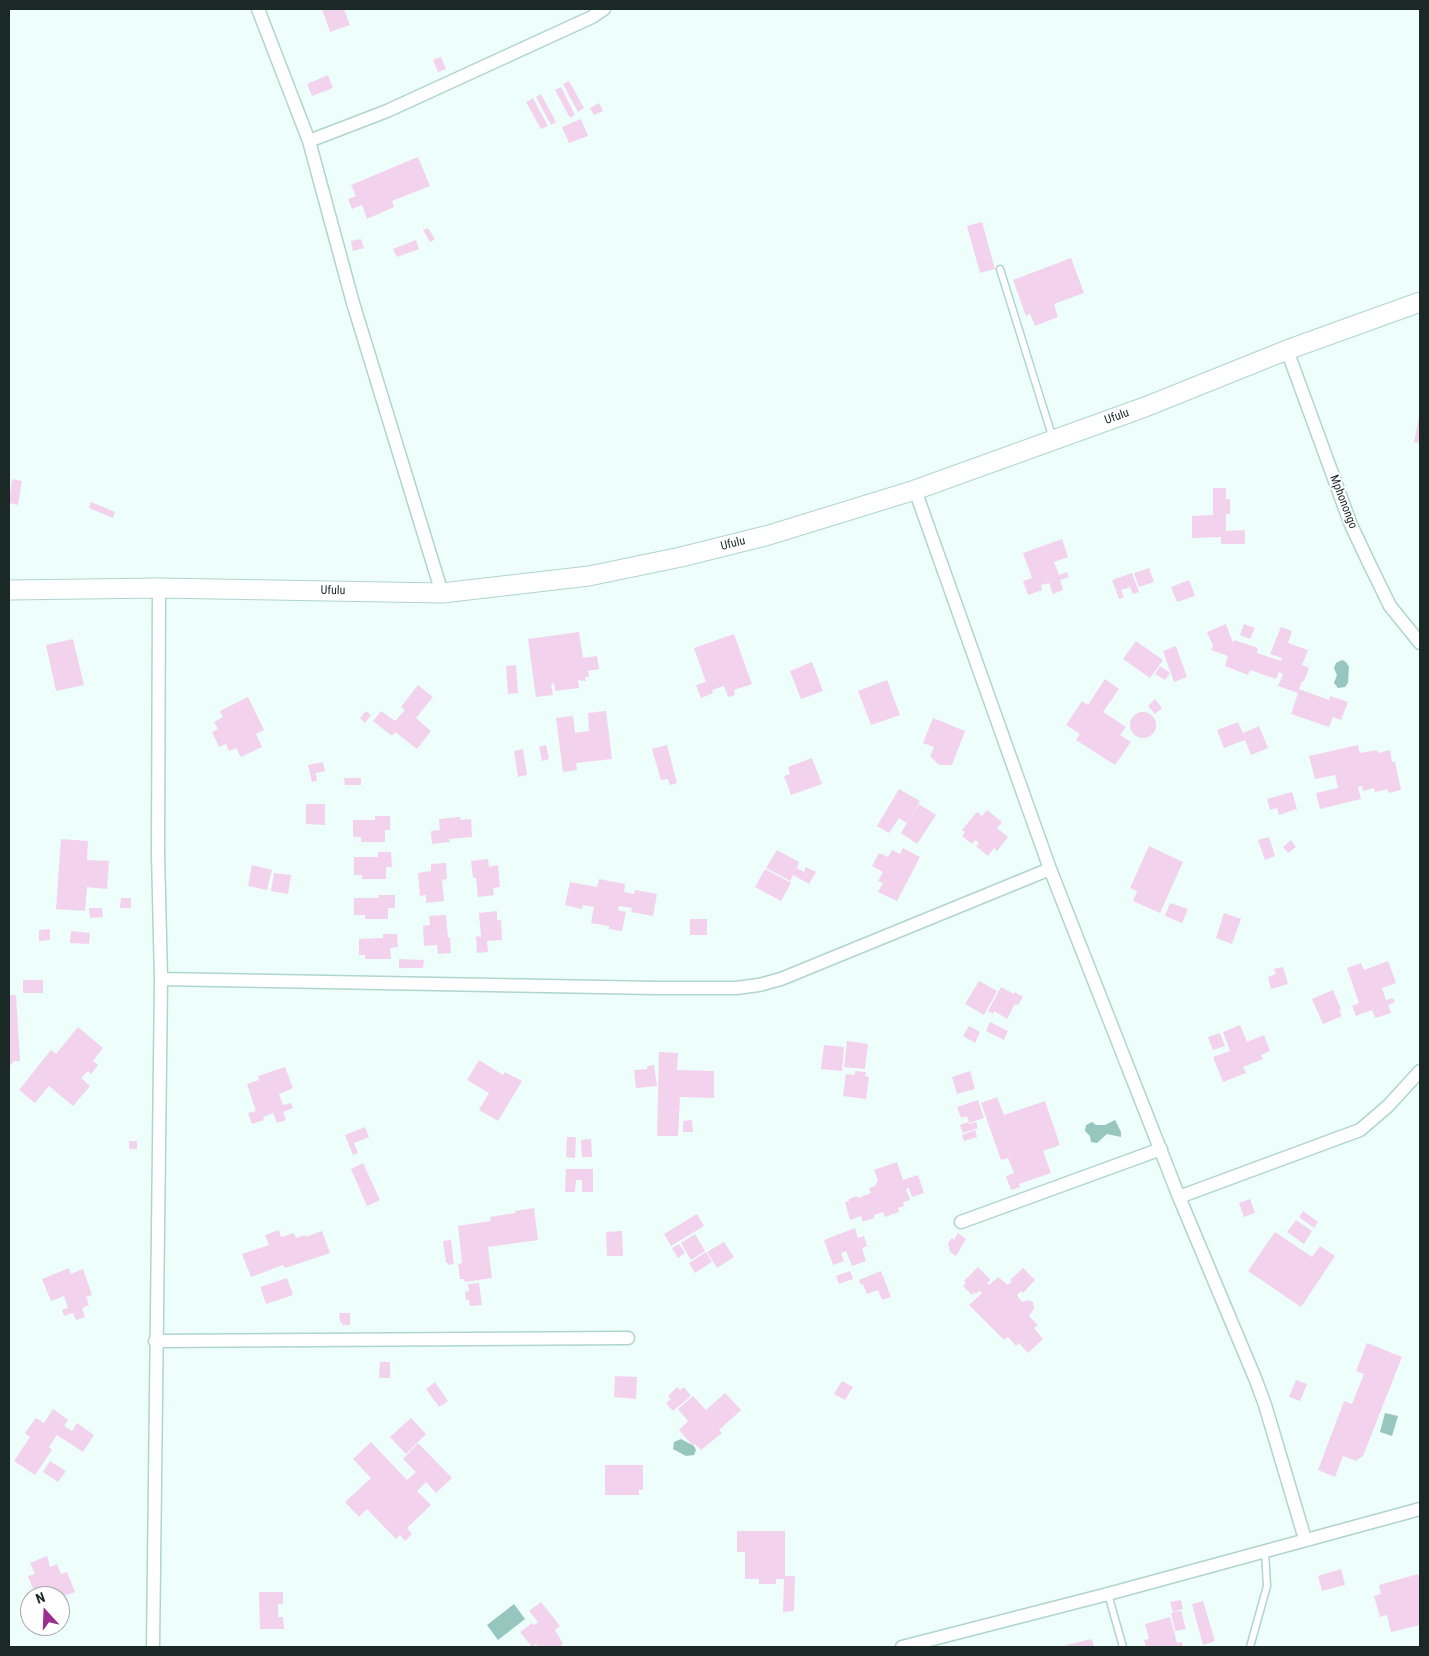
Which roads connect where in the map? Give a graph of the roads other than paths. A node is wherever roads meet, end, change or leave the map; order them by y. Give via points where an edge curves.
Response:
1 (258, 9) edge
2 (604, 9) edge
3 (309, 142) junction
4 (1000, 269) dead end
5 (1420, 302) edge
6 (1287, 350) junction
7 (1053, 440) junction
8 (915, 490) junction
9 (159, 588) junction
10 (9, 590) edge
11 (442, 593) junction
12 (1420, 643) edge
13 (1050, 869) junction
14 (160, 979) junction
15 (1420, 1072) edge
16 (1161, 1149) junction
17 (1179, 1197) junction
18 (962, 1222) dead end
19 (628, 1338) dead end
20 (156, 1341) junction
21 (1420, 1509) edge
22 (1305, 1539) junction
23 (1265, 1552) junction
24 (1108, 1594) junction
25 (153, 1647) edge
26 (902, 1647) edge
27 (1123, 1647) edge
28 (1250, 1647) edge

1 - 3 street
2 - 3 street via 387,111
3 - 11 street via 353,303
4 - 7 lane
5 - 6 street, Ufulu
6 - 7 street, Ufulu
6 - 12 street, Mphonongo via 1365,556 1390,606
7 - 8 street, Ufulu
8 - 11 street, Ufulu via 768,536 681,557 589,576
8 - 13 street
9 - 10 street, Ufulu
9 - 11 street, Ufulu
9 - 14 street
13 - 14 street via 781,979 736,988
13 - 16 street
14 - 20 street
15 - 17 street via 1360,1130
16 - 17 street
16 - 18 street
17 - 22 street via 1258,1387
19 - 20 street
20 - 25 street
21 - 22 street
22 - 23 street
23 - 24 street
23 - 28 lane via 1267,1586
24 - 26 street
24 - 27 lane

